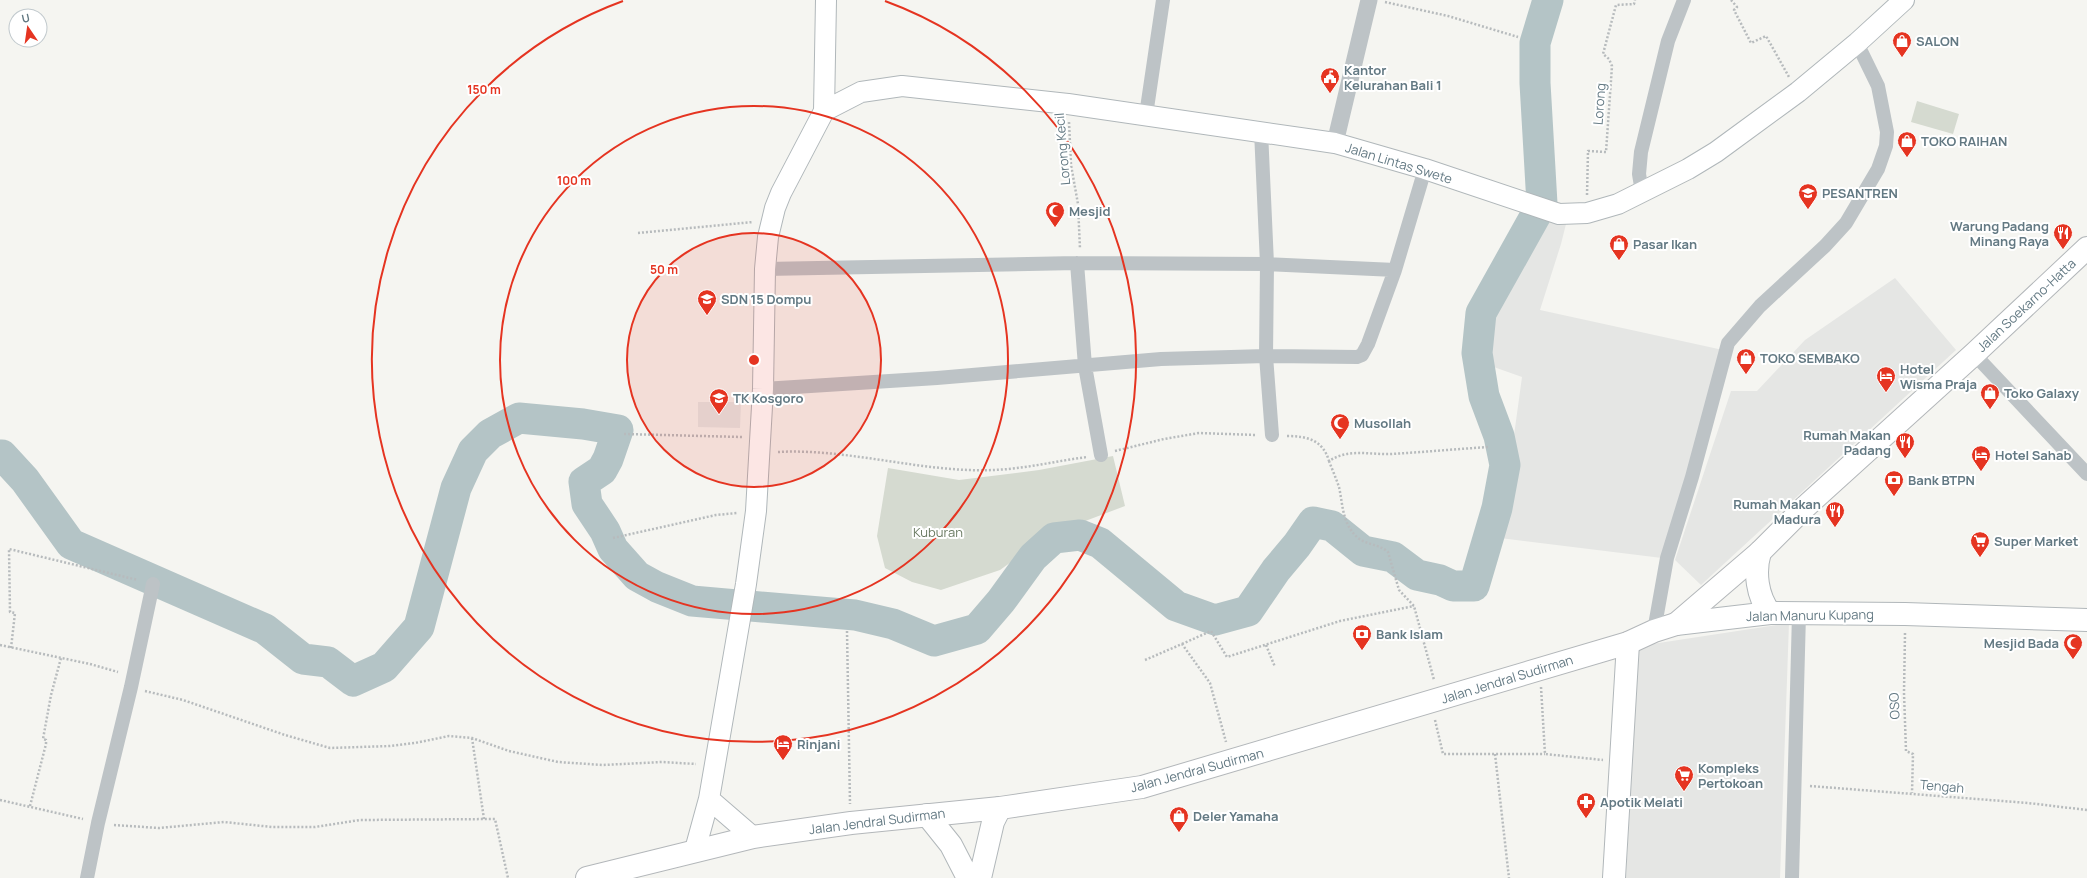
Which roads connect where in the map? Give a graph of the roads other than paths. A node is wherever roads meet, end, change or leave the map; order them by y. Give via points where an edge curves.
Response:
1 (826, 0) edge
2 (1163, 0) edge
3 (1684, 0) edge
4 (1904, 0) edge
5 (1375, 1) edge
6 (1857, 43) junction
7 (824, 111) junction
8 (1146, 115) junction
9 (1260, 131) junction
10 (1335, 143) junction
11 (1425, 169) junction
12 (1642, 192) junction
13 (2087, 248) edge
14 (1079, 263) junction
15 (1267, 264) junction
16 (765, 269) junction
17 (1395, 270) junction
18 (1974, 354) junction
19 (1266, 356) junction
20 (1085, 366) junction
21 (763, 389) junction
22 (1272, 435) road end
23 (1101, 455) road end
24 (2087, 474) edge
25 (1760, 552) junction
26 (152, 584) road end
27 (1770, 614) junction
28 (1799, 614) junction
29 (2087, 620) edge
30 (1676, 624) junction
31 (1654, 631) junction
32 (1628, 643) junction
33 (709, 799) junction
34 (1000, 808) junction
35 (927, 816) junction
36 (753, 837) junction
37 (695, 850) junction
38 (87, 878) edge
39 (587, 878) edge
40 (968, 878) edge
41 (980, 878) edge
42 (1614, 878) edge
43 (1792, 878) edge

1 - 7 main road
2 - 8 street
3 - 12 street via 1668,41 1641,152 1639,174
4 - 6 main road
5 - 10 street, Jalan Lintas Swete
6 - 12 main road via 1798,92 1716,152
6 - 31 street via 1878,86 1888,132 1886,146 1878,169 1846,223 1760,306 1728,343 1667,558
7 - 8 main road via 861,92 902,86
7 - 16 main road via 781,193 772,220
8 - 9 main road
9 - 10 main road
9 - 15 street
10 - 11 main road, Jalan Lintas Swete
11 - 12 main road, Jalan Lintas Swete via 1559,214 1587,213 1618,204
11 - 17 street
13 - 18 main road, Jalan Soekarno-Hatta
14 - 15 street
14 - 16 street
14 - 20 street
15 - 17 street
15 - 19 street
16 - 21 main road
17 - 19 street via 1368,344 1359,357
18 - 24 street
18 - 25 main road, Jalan Soekarno-Hatta via 1804,508
19 - 20 street via 1161,359
19 - 22 street
20 - 21 street
20 - 23 street
21 - 33 main road via 756,511
25 - 27 main road via 1757,561 1758,586 1764,606
25 - 30 main road
26 - 38 street
27 - 28 main road, Jalan Manuru Kupang
27 - 30 main road, Jalan Manuru Kupang
28 - 29 main road, Jalan Manuru Kupang via 1905,614
28 - 43 street
30 - 31 main road, Jalan Manuru Kupang
31 - 32 main road, Jalan Manuru Kupang
32 - 34 main road, Jalan Jendral Sudirman via 1142,787
32 - 42 main road
33 - 36 main road
33 - 37 main road
34 - 35 main road, Jalan Jendral Sudirman
34 - 41 main road via 993,822
35 - 36 main road, Jalan Jendral Sudirman via 851,823
35 - 40 main road via 951,845
36 - 37 main road, Jalan Jendral Sudirman
37 - 39 main road, Jalan Jendral Sudirman

